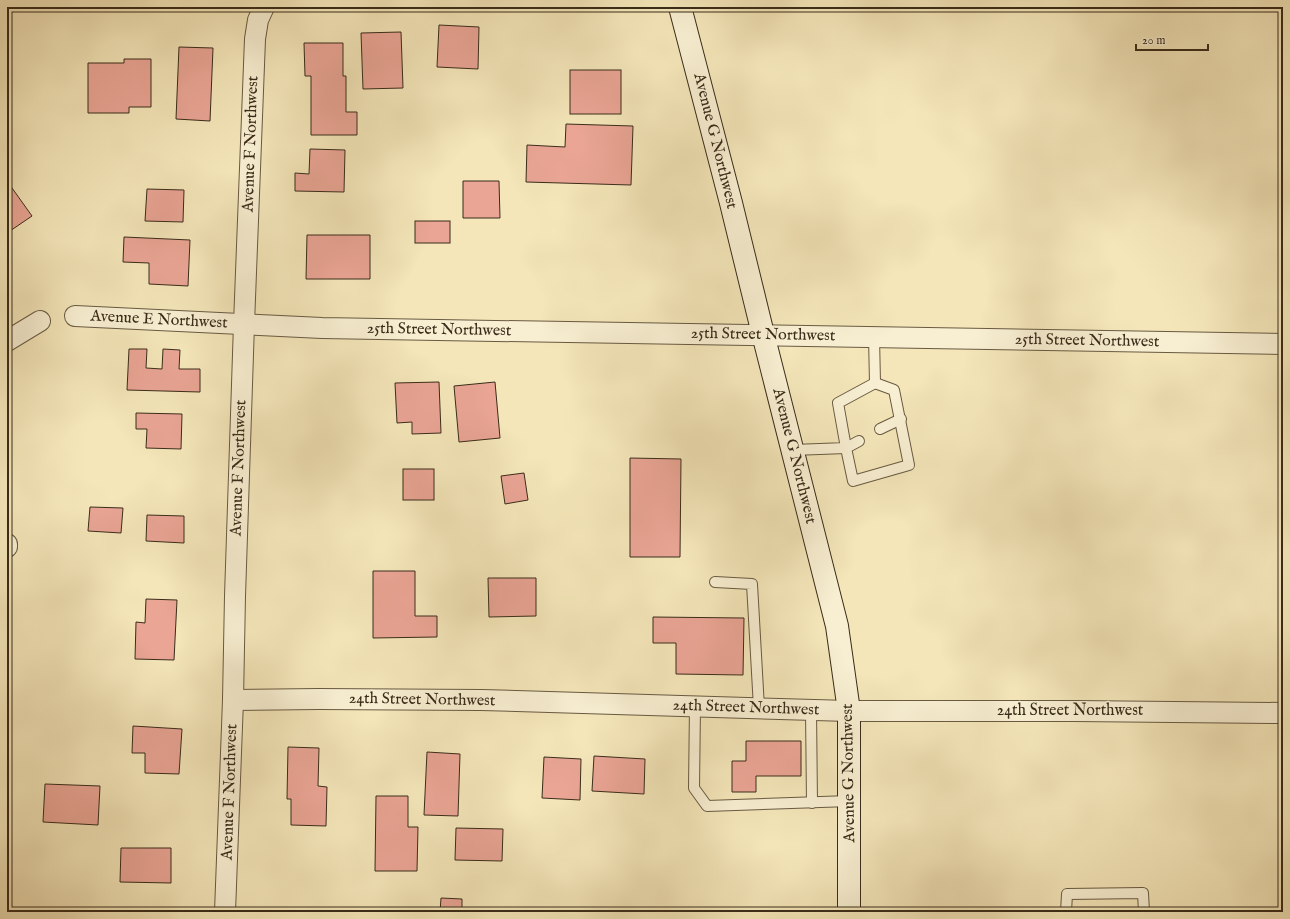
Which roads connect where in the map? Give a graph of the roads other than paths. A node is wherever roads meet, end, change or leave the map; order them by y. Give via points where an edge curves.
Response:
1 (680, 7) edge
2 (261, 16) edge
3 (75, 316) dead end
4 (40, 321) dead end
5 (244, 324) junction
6 (763, 334) junction
7 (874, 337) junction
8 (7, 341) edge
9 (1283, 344) edge
10 (875, 383) junction
11 (900, 419) junction
12 (880, 429) dead end
13 (859, 441) dead end
14 (846, 448) junction
15 (793, 450) junction
16 (7, 544) edge
17 (7, 547) edge
18 (715, 582) dead end
19 (233, 700) junction
20 (695, 706) junction
21 (759, 708) junction
22 (811, 710) junction
23 (849, 711) junction
24 (1283, 713) edge
25 (850, 801) junction
26 (812, 803) junction
27 (225, 912) edge
28 (849, 912) edge
29 (1066, 912) edge
30 (1144, 912) edge

1 - 6 main road, Avenue G Northwest via 730,195
2 - 5 street, Avenue F Northwest via 255,39
3 - 5 street, Avenue E Northwest
4 - 8 street
5 - 6 street, 25th Street Northwest via 469,331
5 - 19 street, Avenue F Northwest
6 - 7 street, 25th Street Northwest
6 - 15 main road, Avenue G Northwest
7 - 9 street, 25th Street Northwest
7 - 10 lane
10 - 11 lane via 894,390
10 - 14 lane via 838,403
11 - 12 lane
11 - 14 lane via 909,465 853,481
13 - 14 lane
14 - 15 lane
15 - 23 main road, Avenue G Northwest via 837,626
16 - 17 street
18 - 21 lane via 752,584
19 - 20 street, 24th Street Northwest via 481,700
19 - 27 street, Avenue F Northwest
20 - 21 street, 24th Street Northwest
20 - 26 lane via 694,788 707,806
21 - 22 street, 24th Street Northwest
22 - 23 street, 24th Street Northwest
22 - 26 lane
23 - 24 street, 24th Street Northwest
23 - 25 main road, Avenue G Northwest
25 - 26 lane
25 - 28 main road, Avenue G Northwest
29 - 30 lane via 1067,894 1143,893

